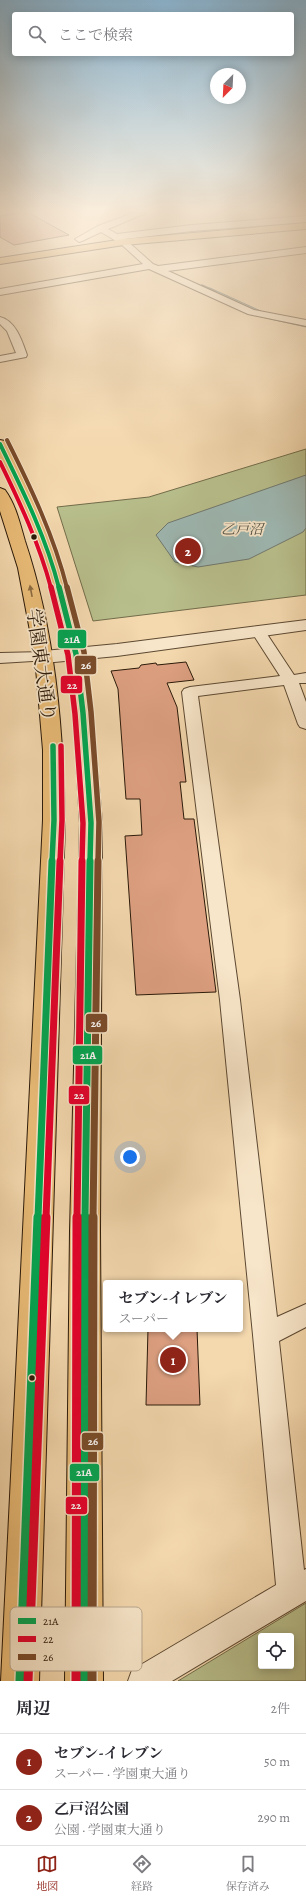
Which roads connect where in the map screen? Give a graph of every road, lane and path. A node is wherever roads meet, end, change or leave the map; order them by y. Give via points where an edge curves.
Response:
1 (206, 291) edge
2 (0, 320) edge
3 (306, 323) edge
4 (0, 359) edge
5 (0, 444) edge
6 (0, 493) edge
7 (306, 625) edge
8 (258, 631) junction
9 (76, 654) junction
10 (44, 656) junction
11 (0, 658) edge
12 (298, 679) edge
13 (306, 724) edge
14 (306, 1315) edge
15 (266, 1335) junction
16 (299, 1588) edge
17 (23, 1607) edge
18 (84, 1607) edge
19 (20, 1671) edge
20 (84, 1671) edge
21 (20, 1681) edge
22 (84, 1681) edge
23 (143, 1681) edge

1 - 3 street via 251,312
2 - 4 street via 5,322 15,336 22,355
5 - 9 main road, 学園東大通り via 31,507 54,567
10 -> 6 main road, 学園東大通り via 26,568
7 - 8 street
8 - 9 street
8 - 12 street
9 - 10 street
9 - 18 main road, 学園東大通り via 91,823 85,1232
10 - 11 street
10 - 17 main road, 学園東大通り via 53,750 54,820
12 - 13 street
12 - 15 street via 190,692 230,1000
14 - 15 street
15 - 16 street
16 - 23 street
19 - 21 main road, 学園東大通り
20 - 22 main road, 学園東大通り

